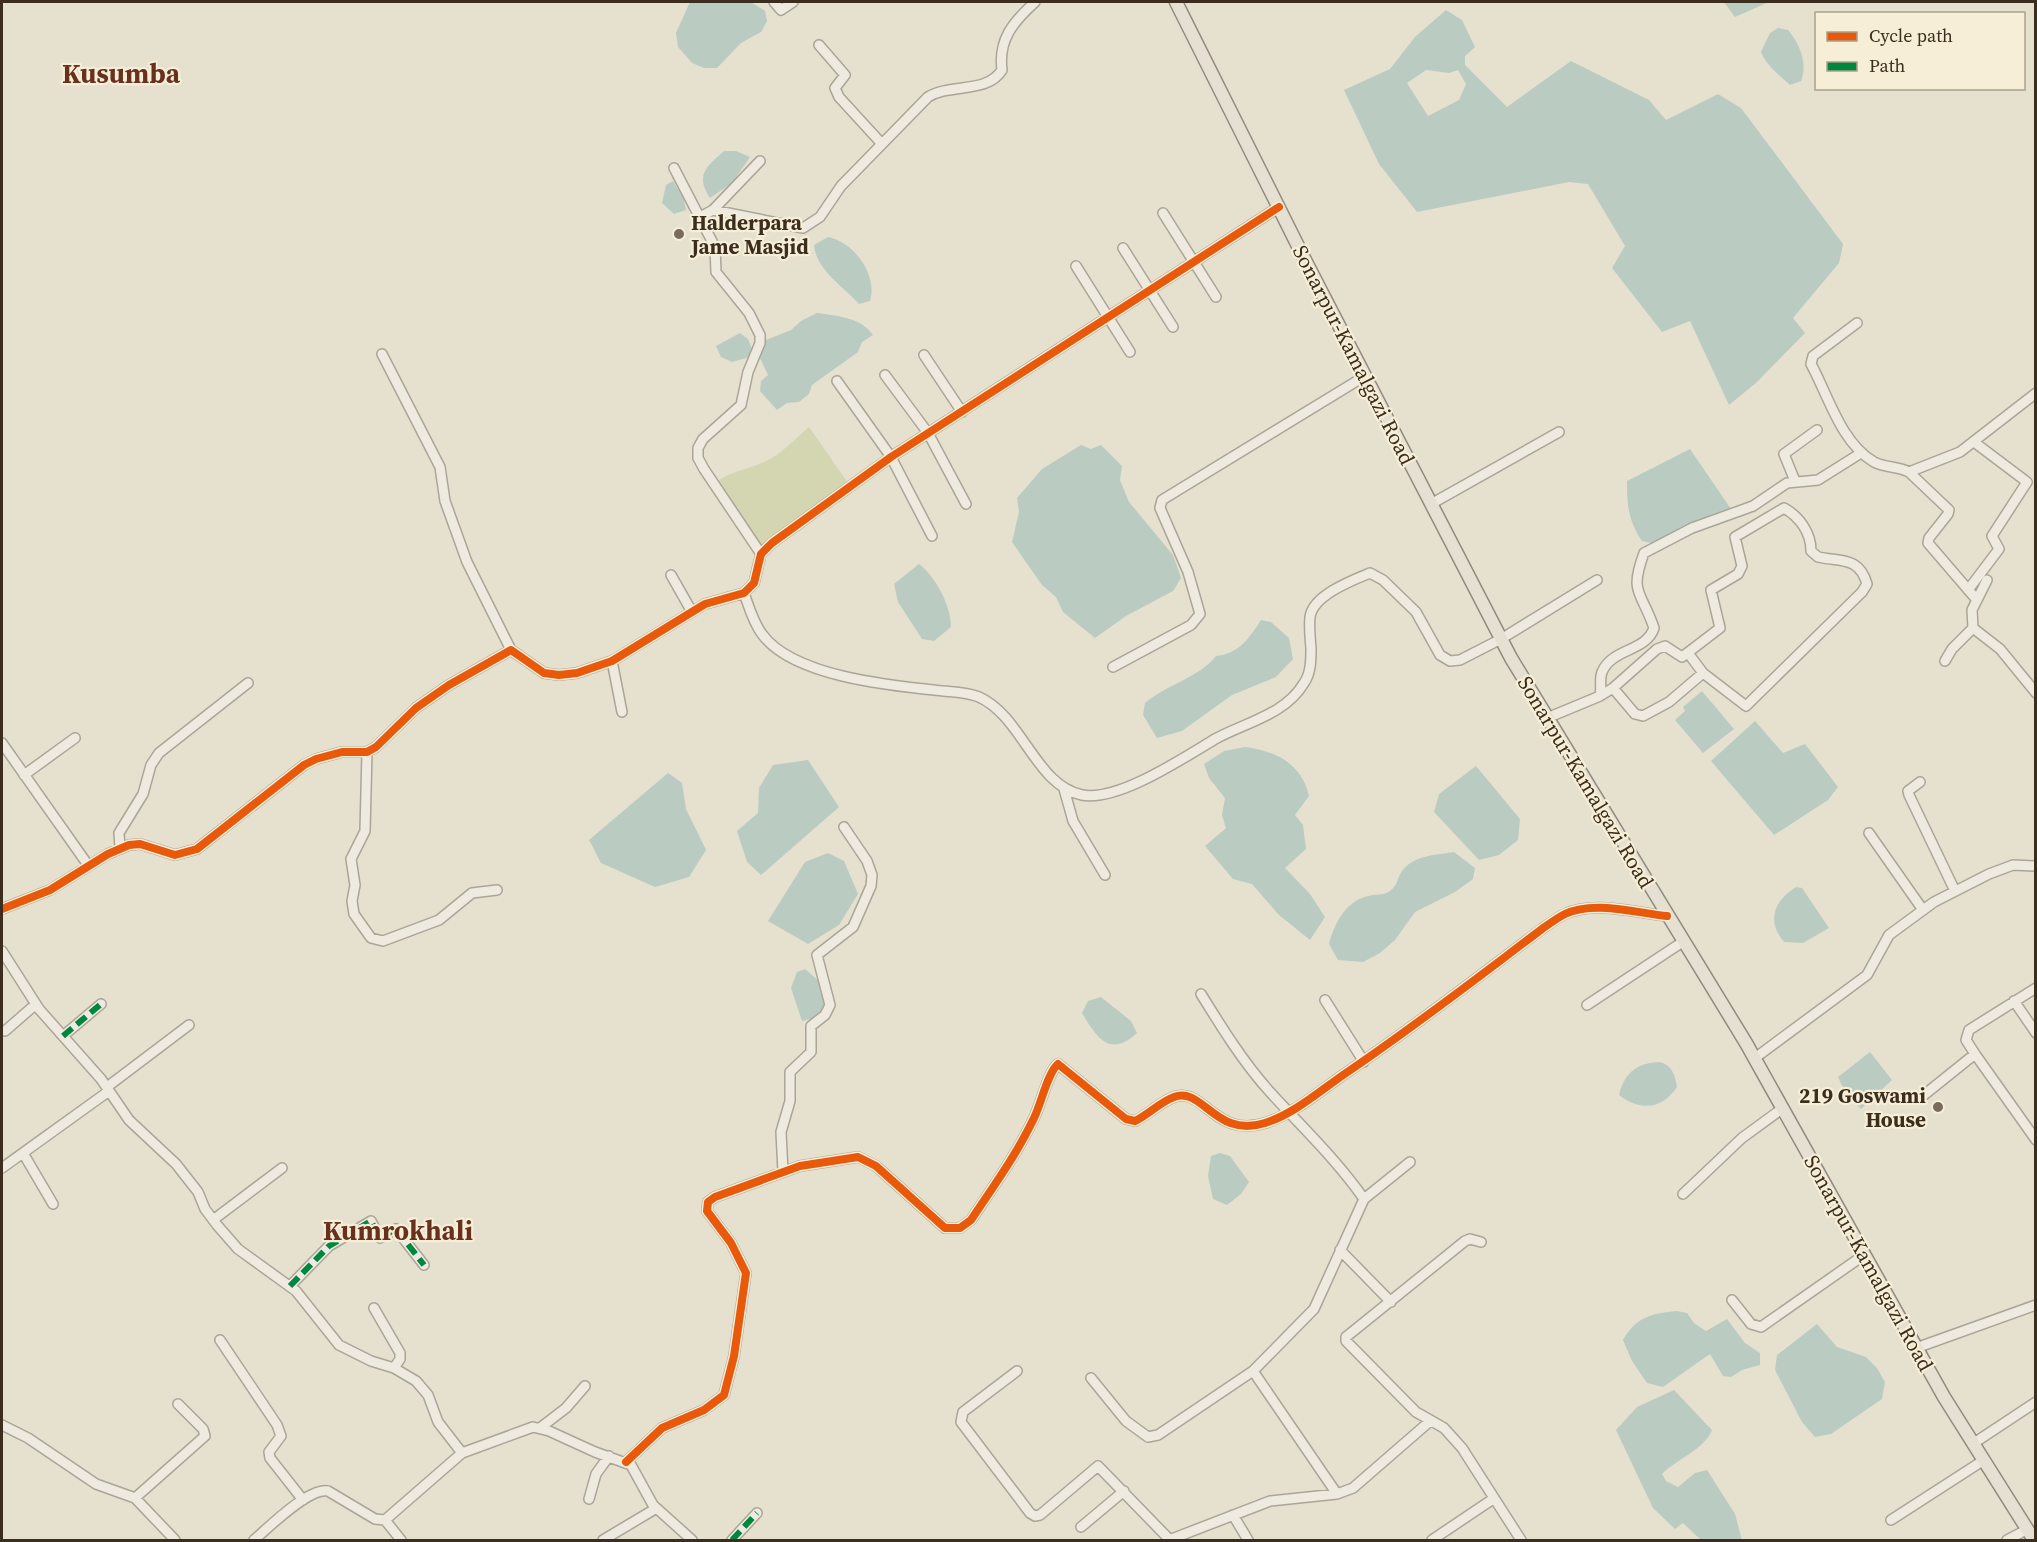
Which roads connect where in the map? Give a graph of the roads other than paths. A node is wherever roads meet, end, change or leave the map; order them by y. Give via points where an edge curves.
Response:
1 (774, 2) edge
2 (793, 2) edge
3 (1035, 2) edge
4 (1176, 2) edge
5 (819, 45) dead end
6 (882, 144) junction
7 (760, 161) dead end
8 (674, 168) dead end
9 (1279, 207) junction
10 (713, 210) junction
11 (1162, 213) dead end
12 (700, 217) junction
13 (1123, 248) dead end
14 (1194, 263) junction
15 (1076, 266) dead end
16 (1149, 291) junction
17 (1216, 297) dead end
18 (1108, 316) junction
19 (1857, 323) dead end
20 (1173, 327) dead end
21 (1130, 352) dead end
22 (382, 354) dead end
23 (924, 356) dead end
24 (885, 375) dead end
25 (1365, 376) junction
26 (837, 381) dead end
27 (2036, 393) edge
28 (962, 412) junction
29 (1817, 430) dead end
30 (1559, 432) dead end
31 (928, 433) junction
32 (1974, 442) junction
33 (1861, 453) junction
34 (891, 457) junction
35 (1909, 472) junction
36 (1795, 481) junction
37 (966, 504) dead end
38 (1431, 504) junction
39 (932, 536) dead end
40 (761, 554) junction
41 (671, 575) dead end
42 (1596, 580) dead end
43 (1987, 580) dead end
44 (1968, 590) junction
45 (744, 593) junction
46 (1977, 600) junction
47 (692, 612) junction
48 (1973, 628) junction
49 (1501, 639) junction
50 (512, 650) junction
51 (1688, 652) junction
52 (612, 661) junction
53 (1945, 661) dead end
54 (1113, 667) dead end
55 (1703, 673) junction
56 (248, 683) dead end
57 (1613, 688) junction
58 (2036, 693) edge
59 (1600, 696) junction
60 (622, 712) dead end
61 (1547, 718) junction
62 (75, 738) dead end
63 (2, 742) edge
64 (367, 752) junction
65 (24, 776) junction
66 (1920, 782) dead end
67 (1064, 789) junction
68 (844, 827) dead end
69 (1869, 833) dead end
70 (120, 848) junction
71 (88, 865) junction
72 (2036, 866) edge
73 (1105, 875) dead end
74 (496, 890) dead end
75 (1955, 891) junction
76 (2, 909) edge
77 (1923, 910) junction
78 (1667, 916) junction
79 (1684, 940) junction
80 (2, 951) edge
81 (2036, 988) edge
82 (1201, 994) dead end
83 (1325, 1000) dead end
84 (2014, 1002) junction
85 (36, 1004) junction
86 (101, 1004) dead end
87 (1587, 1005) dead end
88 (189, 1025) dead end
89 (4, 1031) dead end
90 (2036, 1033) edge
91 (63, 1036) junction
92 (1975, 1054) junction
93 (1755, 1058) junction
94 (1364, 1062) junction
95 (108, 1089) junction
96 (1924, 1095) dead end
97 (1783, 1108) junction
98 (1289, 1111) junction
99 (2036, 1140) edge
100 (23, 1153) junction
101 (1410, 1162) dead end
102 (2, 1167) edge
103 (282, 1168) dead end
104 (783, 1172) junction
105 (1683, 1194) dead end
106 (1364, 1199) junction
107 (53, 1204) dead end
108 (213, 1220) junction
109 (1481, 1242) dead end
110 (1340, 1250) junction
111 (1864, 1255) junction
112 (424, 1265) dead end
113 (290, 1286) junction
114 (1732, 1300) dead end
115 (1390, 1302) junction
116 (2036, 1305) edge
117 (374, 1308) dead end
118 (220, 1340) dead end
119 (1916, 1348) junction
120 (394, 1368) junction
121 (1017, 1371) dead end
122 (1253, 1371) junction
123 (1091, 1378) dead end
124 (585, 1386) dead end
125 (2036, 1402) edge
126 (178, 1404) dead end
127 (1430, 1422) junction
128 (2, 1425) edge
129 (540, 1428) junction
130 (1974, 1443) junction
131 (462, 1453) junction
132 (609, 1456) junction
133 (1984, 1460) junction
134 (626, 1462) junction
135 (1124, 1491) junction
136 (1337, 1494) junction
137 (135, 1498) junction
138 (589, 1498) dead end
139 (1493, 1498) junction
140 (303, 1500) junction
141 (656, 1509) junction
142 (757, 1513) dead end
143 (1233, 1515) junction
144 (386, 1520) junction
145 (1892, 1520) dead end
146 (1080, 1527) dead end
147 (2031, 1535) edge
148 (175, 1540) edge
149 (254, 1540) edge
150 (401, 1540) edge
151 (603, 1540) edge
152 (692, 1540) edge
153 (732, 1540) edge
154 (1169, 1540) edge
155 (1248, 1540) edge
156 (1432, 1540) edge
157 (1521, 1540) edge
158 (2007, 1540) edge

1 - 2 street via 781,10
3 - 6 street via 1021,14 1002,44 1002,70 997,79 936,92
4 - 9 main road, Sonarpur-Kamalgazi Road
5 - 6 street via 845,75 835,88 839,98
6 - 10 street via 841,186 820,217 803,228
7 - 10 street
8 - 12 street
9 - 14 street
9 - 25 main road, Sonarpur-Kamalgazi Road
10 - 12 street
11 - 14 street
12 - 40 street via 716,247 716,272 749,313 760,343 741,405 703,439 698,458
13 - 16 street
14 - 16 street
14 - 17 street
15 - 18 street
16 - 18 street
16 - 20 street
18 - 21 street
18 - 28 street
19 - 33 street via 1811,359 1847,435
22 - 50 street via 440,467 445,501 467,562
23 - 28 street
24 - 31 street
25 - 38 main road, Sonarpur-Kamalgazi Road
25 - 54 street via 1162,500 1160,508 1188,572 1200,614 1191,625
26 - 34 street
27 - 32 street
28 - 31 street
29 - 36 street via 1784,454
30 - 38 street
31 - 34 street
31 - 37 street
32 - 35 street via 1960,452
32 - 44 street via 2027,482 1992,536 1999,549
33 - 35 street via 1887,468
33 - 36 street via 1818,480
34 - 39 street
34 - 40 street
35 - 44 street via 1949,510 1928,543
36 - 59 street via 1779,487 1754,506 1692,528 1644,553 1635,576 1654,628 1652,635 1606,666
38 - 49 main road, Sonarpur-Kamalgazi Road
40 - 45 street via 754,583
41 - 47 street
42 - 49 street
43 - 46 street
44 - 46 street
45 - 47 street via 705,604
45 - 67 street via 763,636 807,667 981,698 1010,722
46 - 48 street via 1972,610
47 - 52 street
48 - 53 street
48 - 58 street via 2000,649
49 - 61 main road, Sonarpur-Kamalgazi Road
49 - 67 street via 1460,660 1450,661 1440,655 1416,612 1383,580 1370,573 1325,596 1310,614 1311,666 1295,695 1274,712 1218,738 1166,770 1128,785 1095,795
50 - 52 street via 544,673 559,675
50 - 64 street via 427,700
51 - 55 street
51 - 55 street via 1720,628 1711,590 1738,574 1742,566 1735,537 1784,508 1805,528 1811,539 1811,551 1818,557 1847,559 1865,576 1867,584 1862,592 1746,706
51 - 57 street via 1682,657 1665,646 1657,649
52 - 60 street
55 - 57 street via 1669,702 1643,716 1635,714
56 - 70 street via 159,753 151,765 143,794 119,833
57 - 59 street
59 - 61 street
61 - 78 main road, Sonarpur-Kamalgazi Road
62 - 65 street
63 - 65 street
64 - 70 street via 342,752 310,762 197,849 185,854 162,853 140,844
64 - 74 street via 366,822 351,859 355,885 352,901 354,914 372,938 383,941 439,920 472,893
65 - 71 street
66 - 75 street via 1908,791
67 - 73 street via 1073,821
68 - 104 street via 867,861 871,886 853,927 817,955 830,1005 825,1015 811,1026 811,1052 789,1071 790,1101 781,1132
69 - 77 street
70 - 71 street
71 - 76 street via 50,890
72 - 75 street via 2013,865
75 - 77 street
77 - 93 street via 1889,935 1867,975
78 - 79 main road, Sonarpur-Kamalgazi Road
78 - 94 street via 1610,909 1566,913
79 - 87 street
79 - 93 main road, Sonarpur-Kamalgazi Road
80 - 85 street
81 - 84 street
82 - 98 street via 1248,1064
83 - 94 street
84 - 90 street
84 - 92 street via 1965,1034
85 - 89 street
85 - 91 street
86 - 91 street
88 - 95 street
91 - 95 street
92 - 96 street
92 - 99 street
93 - 97 main road, Sonarpur-Kamalgazi Road
94 - 98 street
95 - 100 street
95 - 108 street via 129,1120 176,1164
97 - 105 street via 1742,1137
97 - 111 main road, Sonarpur-Kamalgazi Road
98 - 104 street via 1245,1128 1220,1119 1184,1096 1174,1097 1135,1121 1119,1115 1058,1064 1020,1143 971,1220 960,1228 945,1228 876,1166 858,1157
98 - 106 street via 1347,1174
100 - 102 street
100 - 107 street
101 - 106 street
103 - 108 street
104 - 134 street via 715,1197 707,1207 742,1260 746,1273 735,1356 724,1395 704,1410 662,1428
106 - 110 street
108 - 113 street via 252,1262
109 - 115 street via 1465,1240
110 - 115 street
110 - 122 street via 1314,1309
111 - 114 street via 1761,1327 1751,1324
111 - 119 main road, Sonarpur-Kamalgazi Road
112 - 113 street via 396,1229 381,1238 371,1221 329,1246
113 - 120 street via 339,1345
115 - 127 street via 1346,1341
116 - 119 street
117 - 120 street via 400,1353
118 - 140 street via 277,1425 281,1436 269,1452 270,1458
119 - 130 main road, Sonarpur-Kamalgazi Road
120 - 131 street via 424,1388 435,1417
121 - 135 street via 963,1412 961,1422 1030,1513 1040,1515 1098,1466
122 - 123 street via 1154,1437 1126,1421
122 - 136 street
124 - 129 street via 566,1408
125 - 130 street
126 - 137 street via 205,1436
127 - 136 street via 1364,1481
127 - 139 street via 1444,1428 1462,1448
128 - 137 street via 96,1484
129 - 131 street via 515,1432
129 - 132 street
130 - 133 main road, Sonarpur-Kamalgazi Road
131 - 144 street
132 - 134 street
132 - 138 street via 596,1474
133 - 145 street
133 - 147 main road, Sonarpur-Kamalgazi Road
134 - 141 street via 636,1472
135 - 146 street
135 - 154 street
136 - 143 street via 1270,1501
137 - 148 street
139 - 156 street
139 - 157 street
140 - 144 street via 323,1490 375,1519
140 - 149 street
141 - 151 street
141 - 152 street
142 - 153 street
143 - 154 street
143 - 155 street
144 - 150 street
147 - 158 street

